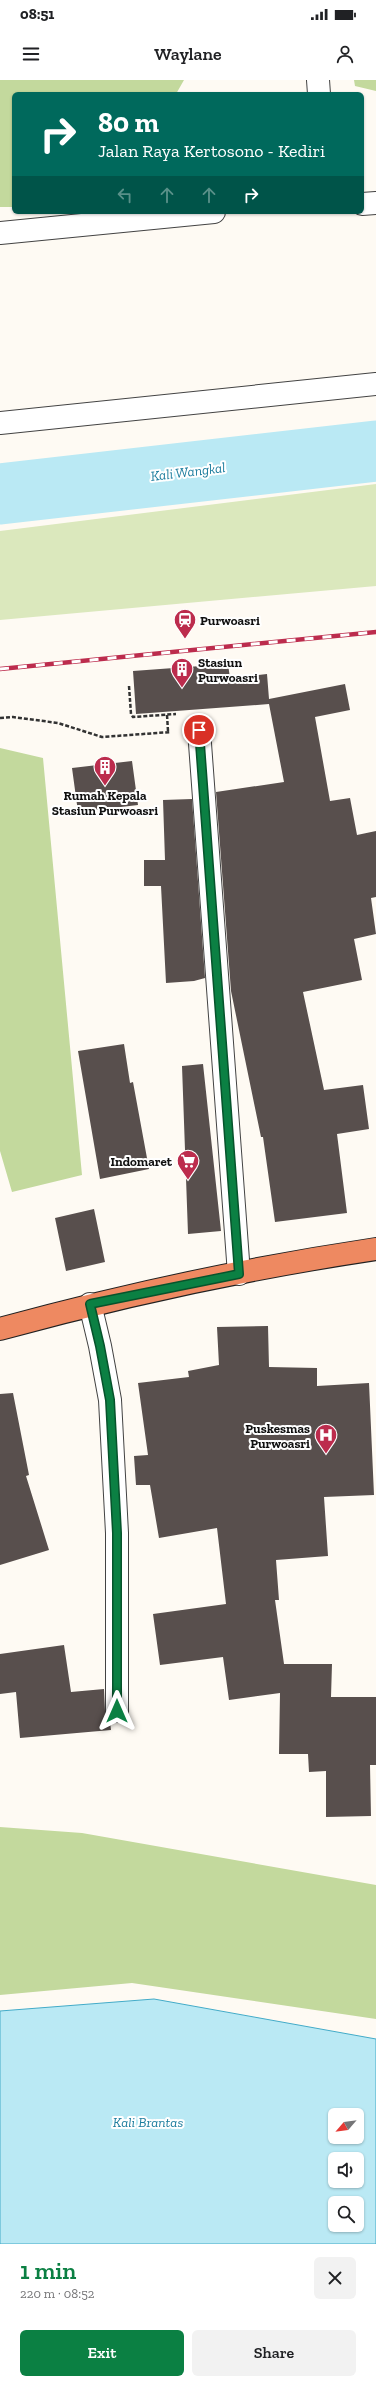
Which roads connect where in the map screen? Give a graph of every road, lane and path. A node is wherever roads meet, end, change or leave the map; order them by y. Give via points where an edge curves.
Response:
1 (318, 80) edge
2 (319, 92) edge
3 (376, 203) edge
4 (364, 204) edge
5 (194, 214) edge
6 (0, 233) edge
7 (376, 384) edge
8 (0, 423) edge
9 (129, 686) dead end
10 (0, 718) edge
11 (199, 730) joint
12 (168, 732) junction
13 (376, 1249) edge
14 (239, 1274) junction
15 (90, 1304) junction
16 (0, 1329) edge
17 (117, 1711) dead end

1 - 2 street
3 - 4 street
5 - 6 street
7 - 8 street
9 - 12 path via 132,716 168,715
10 - 12 path via 12,717 58,723 102,737
11 - 12 path
11 - 14 street
13 - 14 highway via 289,1262
14 - 15 highway
15 - 16 highway
15 - 17 street via 110,1400 117,1533

